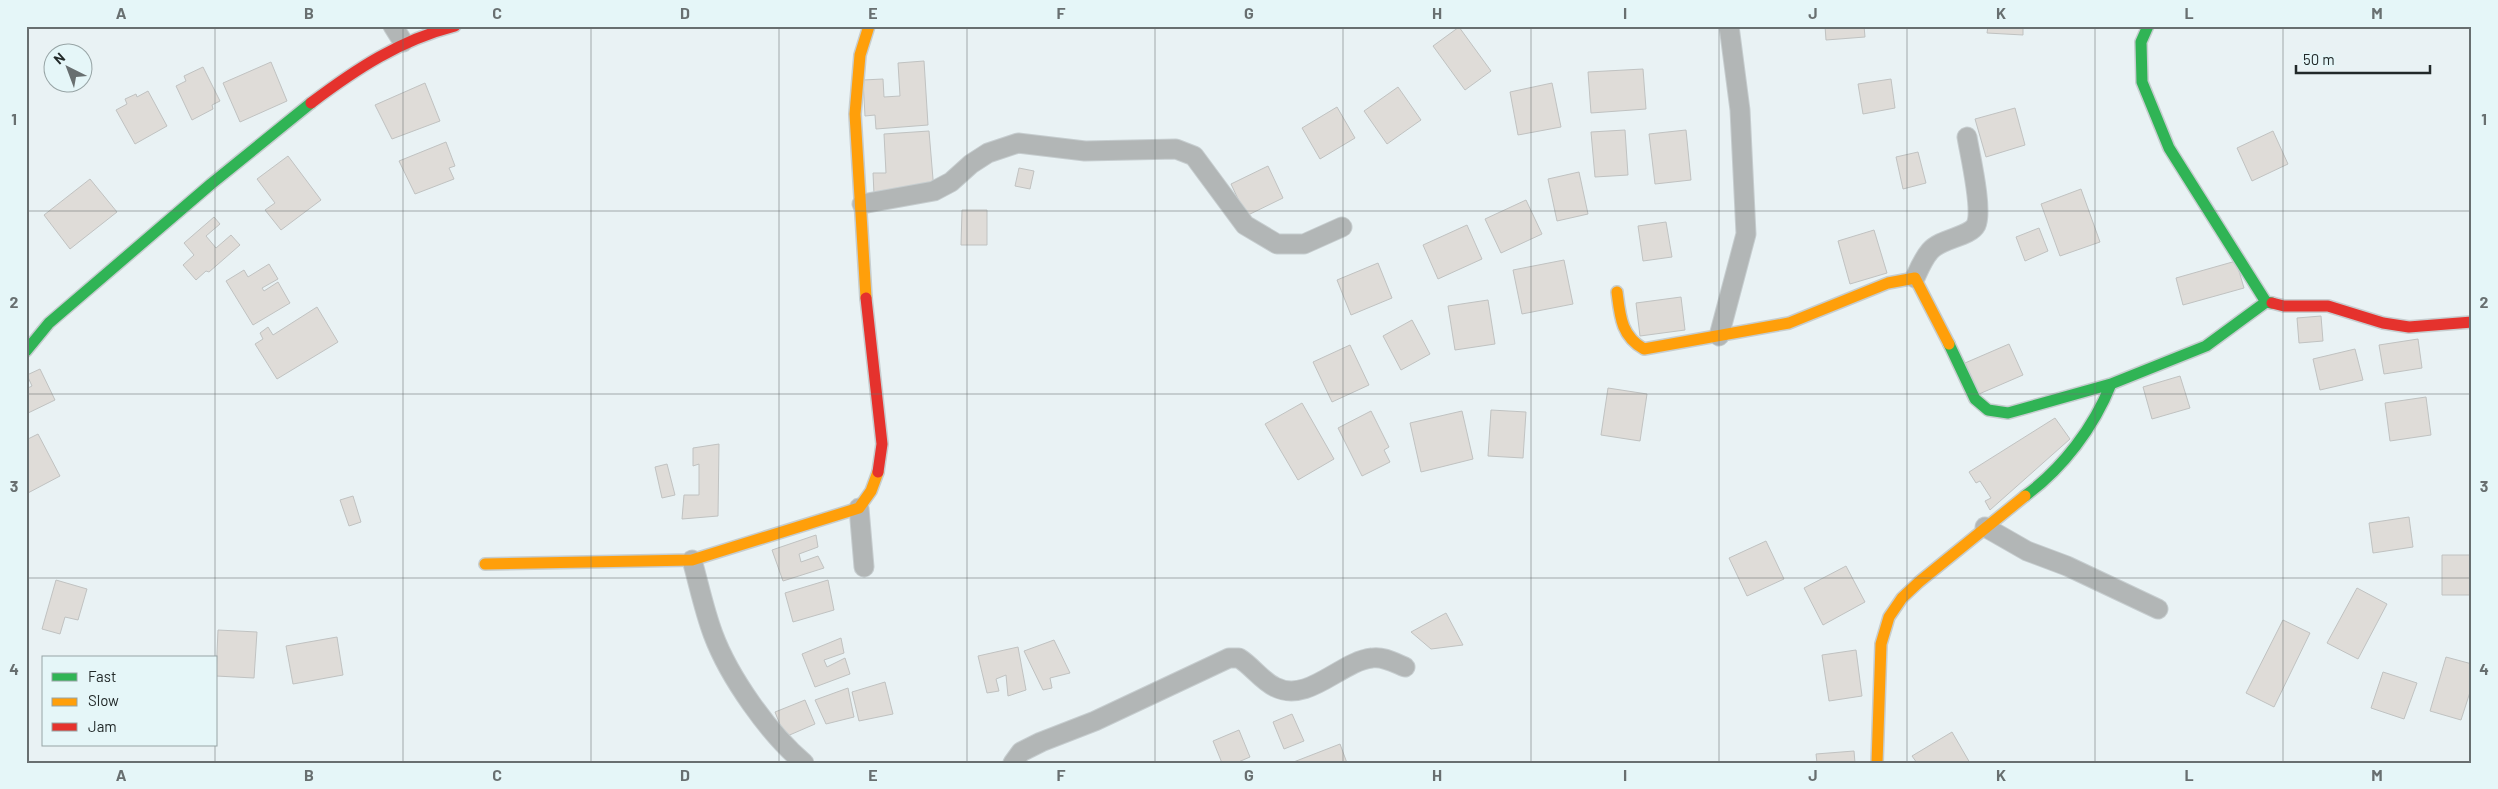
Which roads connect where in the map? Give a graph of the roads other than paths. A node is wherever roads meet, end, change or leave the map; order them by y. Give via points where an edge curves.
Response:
1 (455, 26) edge
2 (870, 26) edge
3 (1729, 26) edge
4 (2148, 26) edge
5 (398, 34) edge
6 (1968, 137) dead end
7 (862, 204) junction
8 (1342, 227) dead end
9 (1915, 278) junction
10 (1617, 292) dead end
11 (2266, 302) junction
12 (2472, 322) edge
13 (1719, 336) junction
14 (26, 351) edge
15 (2111, 384) junction
16 (859, 508) junction
17 (1986, 526) junction
18 (692, 560) junction
19 (485, 564) dead end
20 (864, 567) dead end
21 (2158, 610) dead end
22 (1405, 667) dead end
23 (804, 763) edge
24 (1013, 763) edge
25 (1877, 763) edge

1 - 5 street
2 - 7 street via 860,55 855,114
3 - 13 street via 1740,110 1746,234
4 - 11 street via 2141,42 2142,82 2169,148
5 - 14 street via 361,68 220,176 49,324
6 - 9 street via 1978,220 1970,231 1943,241 1930,250
7 - 8 street via 934,191 988,153 1018,143 1085,151 1176,149 1194,156 1245,225 1277,244 1304,244
7 - 16 street via 867,319 882,444 878,472 871,491
9 - 13 street via 1888,283 1789,323
9 - 15 street via 1976,399 1988,410 2008,414
10 - 13 street via 1624,333 1632,343 1644,349
11 - 12 street via 2284,306 2328,306 2383,323 2408,326
11 - 15 street via 2206,346
15 - 17 street via 2101,409 2075,447 2039,486
16 - 18 street
16 - 20 street
17 - 21 street via 2027,551 2067,566
17 - 25 street via 1902,598 1889,617 1881,644
18 - 19 street
18 - 23 street via 720,650 763,719 782,744
22 - 24 street via 1373,657 1348,666 1308,688 1289,691 1275,687 1239,658 1230,658 1095,721 1041,742 1021,752

